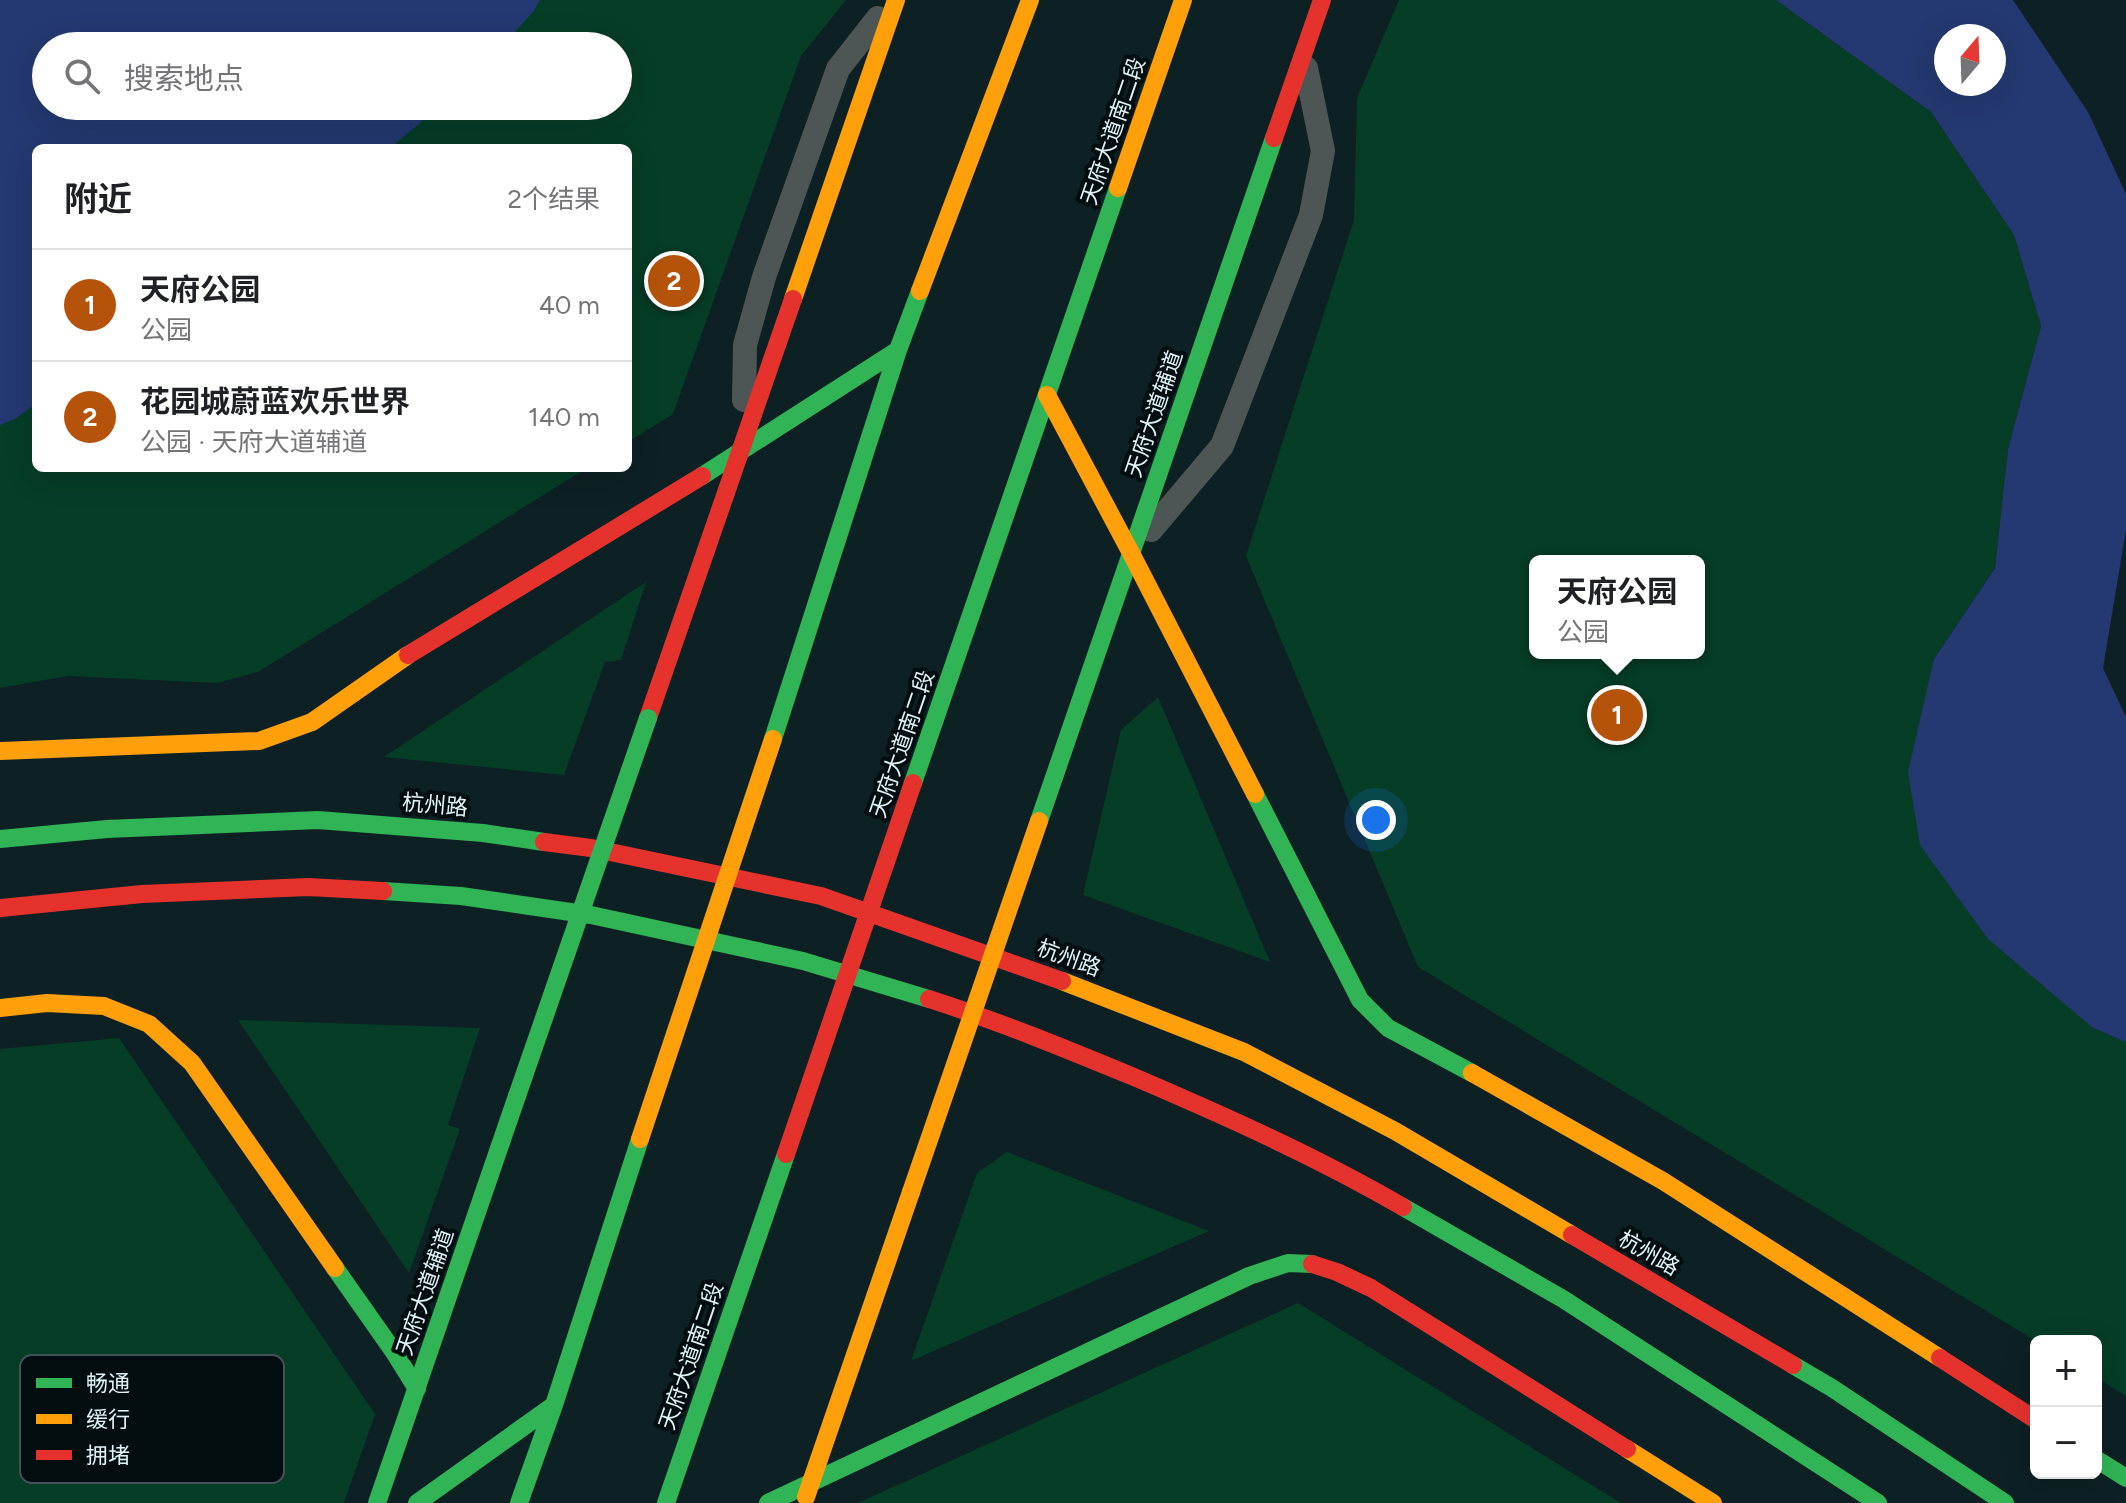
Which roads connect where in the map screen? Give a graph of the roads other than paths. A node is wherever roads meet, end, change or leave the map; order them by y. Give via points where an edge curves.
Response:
1 (894, 0) edge
2 (1030, 0) edge
3 (1183, 0) edge
4 (1322, 0) edge
5 (1303, 54) junction
6 (898, 350) junction
7 (1047, 395) junction
8 (739, 454) junction
9 (1131, 553) junction
10 (0, 751) edge
11 (0, 839) edge
12 (0, 908) edge
13 (0, 1008) edge
14 (417, 1389) junction
15 (554, 1405) junction
16 (2030, 1416) edge
17 (2102, 1463) edge
18 (2126, 1478) edge
19 (812, 1482) junction
20 (377, 1503) edge
21 (417, 1503) edge
22 (519, 1503) edge
23 (666, 1503) edge
24 (768, 1503) edge
25 (804, 1503) edge
26 (1713, 1503) edge
27 (1878, 1503) edge
28 (2005, 1503) edge

1 - 8 main road
1 - 8 lane via 838,69 764,277 745,345
2 - 6 main road
3 - 7 main road, 天府大道南二段
4 - 5 main road, 天府大道辅道
5 - 9 main road, 天府大道辅道
5 - 9 lane via 1323,151 1311,215 1222,446
6 - 8 main road
6 - 15 main road, bridge
7 - 9 main road
7 - 23 main road, 天府大道南二段, bridge
8 - 10 main road via 396,662 312,722 259,741
8 - 14 main road, 天府大道辅道, bridge
9 - 16 main road via 1360,1000 1378,1019 1663,1181
9 - 19 main road, 天府大道辅道, bridge
11 - 28 main road, 杭州路 via 318,820 591,848 821,896 1077,986 1244,1052 1395,1131 1832,1388
12 - 27 main road via 142,894 308,887 461,896 591,915 803,961 934,1001 1057,1045 1211,1110 1375,1191 1563,1299
13 - 14 main road via 47,1003 104,1006 149,1024 192,1063
14 - 20 main road, 天府大道辅道
15 - 21 main road
15 - 22 main road
17 - 18 main road
19 - 24 main road
19 - 25 main road
19 - 26 main road via 1240,1281 1301,1262 1371,1288

